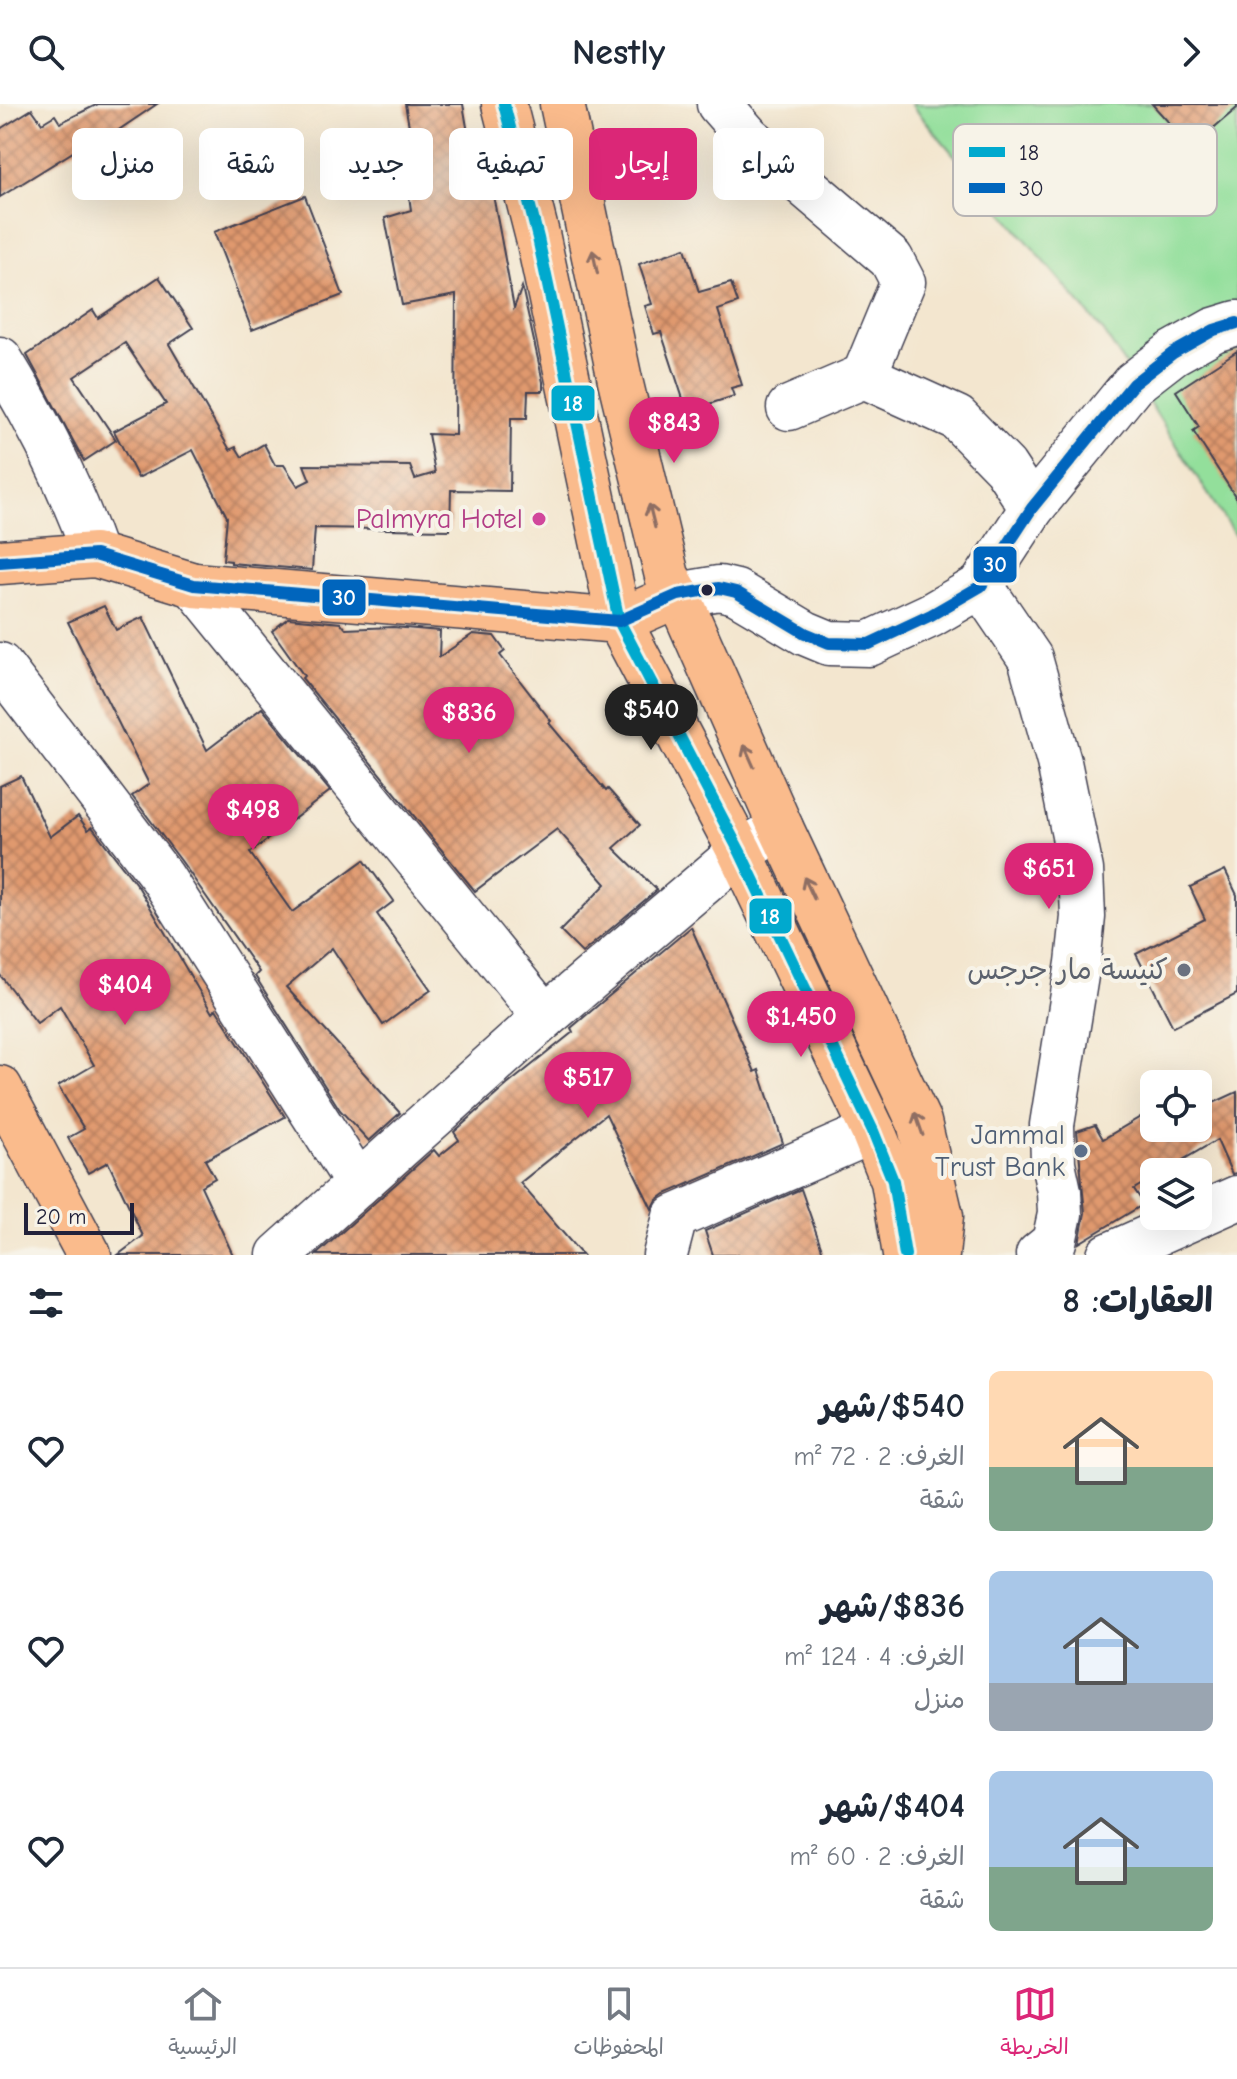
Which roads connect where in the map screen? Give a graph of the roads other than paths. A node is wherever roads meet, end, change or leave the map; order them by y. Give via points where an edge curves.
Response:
1 (504, 104) edge
2 (562, 104) edge
3 (719, 104) edge
4 (1237, 323) edge
5 (0, 359) edge
6 (864, 376) junction
7 (789, 408) dead end
8 (1032, 508) junction
9 (95, 555) junction
10 (0, 562) edge
11 (194, 585) junction
12 (981, 586) junction
13 (678, 595) junction
14 (619, 621) junction
15 (0, 665) edge
16 (781, 828) junction
17 (740, 852) junction
18 (545, 1017) junction
19 (0, 1088) edge
20 (873, 1131) junction
21 (358, 1184) junction
22 (1237, 1198) edge
23 (1056, 1252) edge
24 (89, 1255) edge
25 (279, 1255) edge
26 (665, 1255) edge
27 (905, 1255) edge
28 (937, 1255) edge
29 (1109, 1255) edge

1 - 14 main road via 538,238
13 -> 2 main road via 667,576 640,465
3 - 6 street via 748,137 891,259 903,282
4 - 8 street via 1173,353 1133,384
5 - 9 street via 77,504
6 - 7 street
6 - 8 street via 957,418 1005,467
8 - 12 street
9 - 10 main road
9 - 11 main road
11 - 14 main road
11 - 18 street
12 - 13 street via 869,644 829,643 736,592 719,588
12 - 23 street via 1030,658 1081,870 1078,963 1052,1125 1060,1214
13 - 14 main road
16 -> 13 main road
14 - 17 main road
15 - 21 street via 162,877
16 - 17 street
28 -> 16 main road via 941,1216 919,1122
17 - 18 street
17 - 20 main road
18 - 21 street
19 - 24 main road
20 - 26 street via 675,1217
20 - 27 main road via 893,1181
21 - 25 street
22 - 29 street

